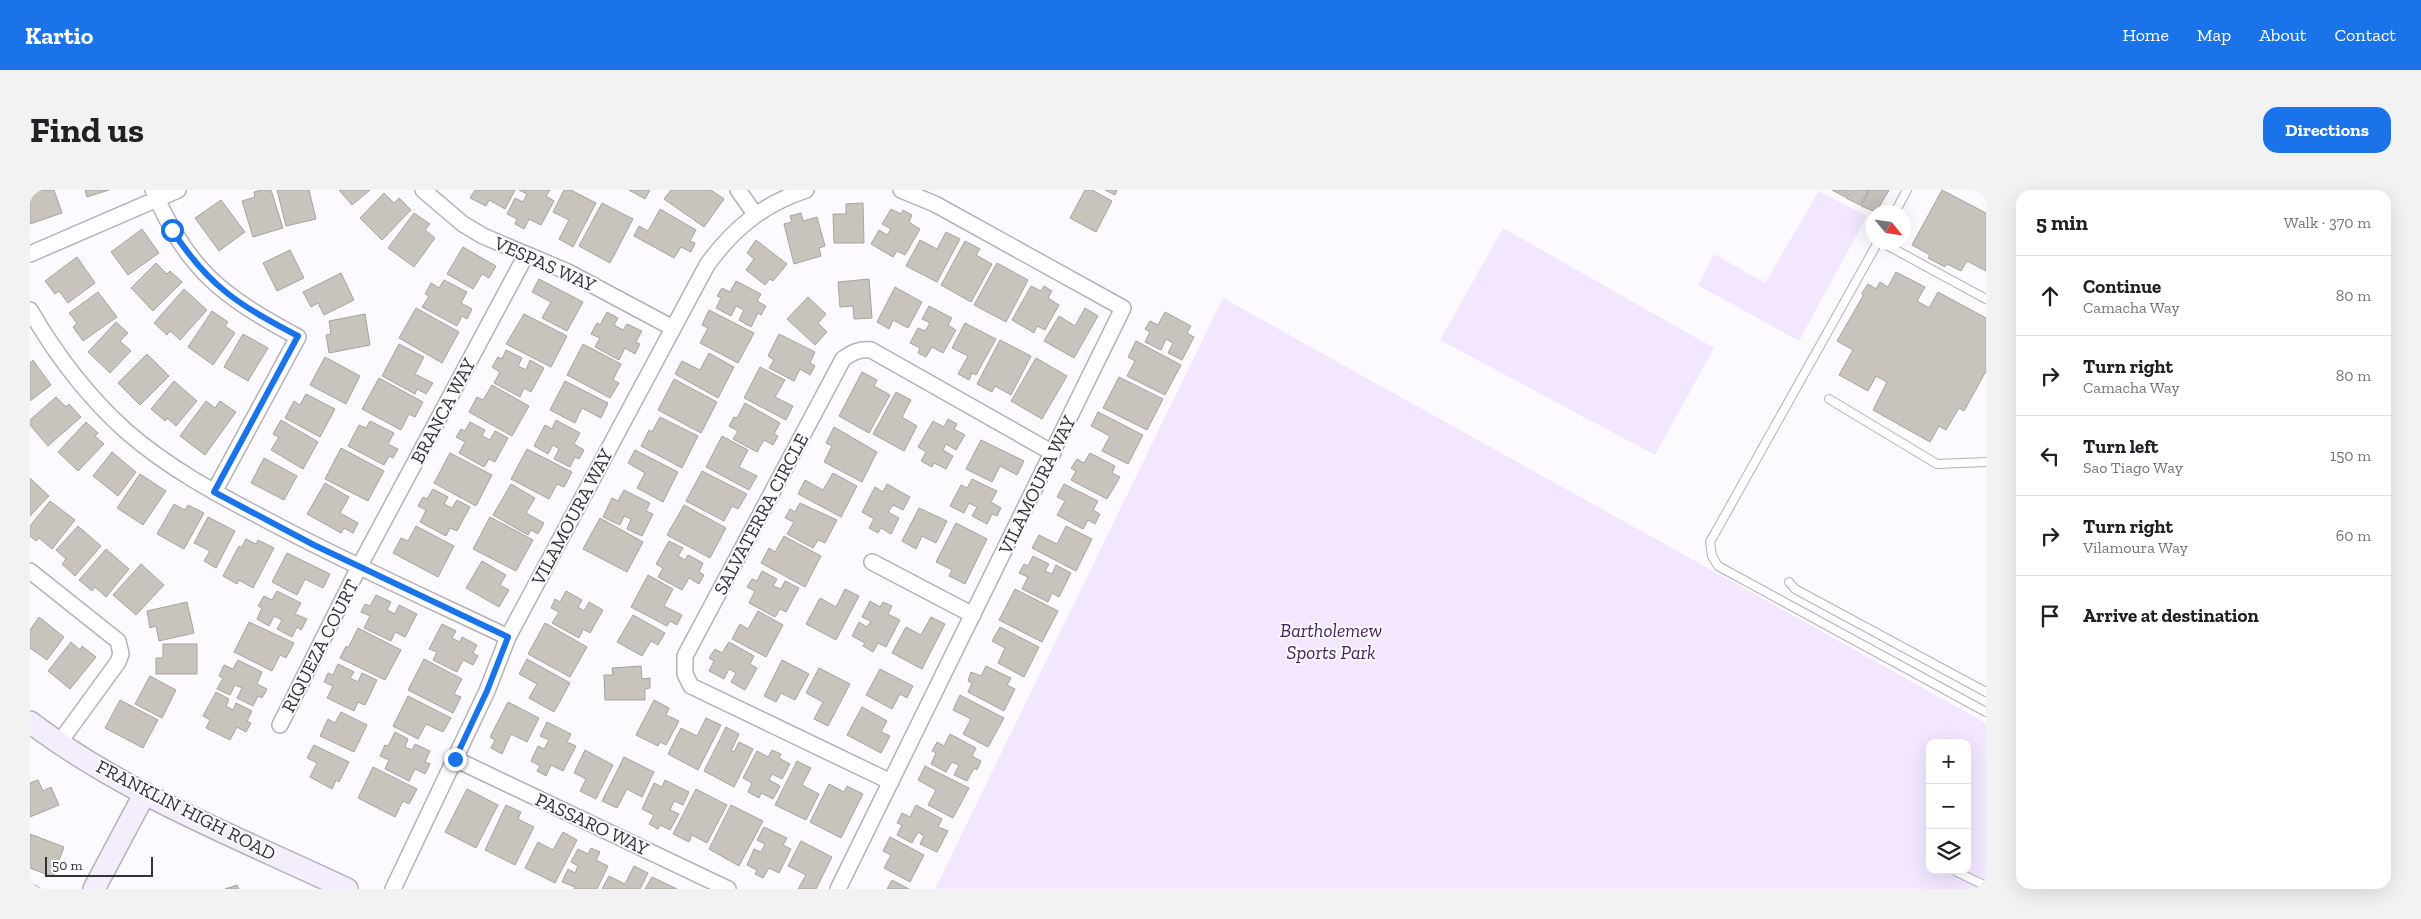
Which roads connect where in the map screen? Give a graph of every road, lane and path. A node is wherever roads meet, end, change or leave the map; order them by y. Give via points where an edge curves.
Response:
1 (178, 190) edge
2 (423, 190) edge
3 (738, 190) edge
4 (806, 190) edge
5 (901, 190) edge
6 (1908, 190) edge
7 (155, 194) edge
8 (1899, 205) edge
9 (755, 214) junction
10 (1875, 250) edge
11 (1895, 250) edge
12 (30, 254) edge
13 (526, 255) junction
14 (1986, 299) edge
15 (30, 310) edge
16 (673, 328) junction
17 (1829, 399) dead end
18 (1053, 453) junction
19 (1986, 462) edge
20 (214, 492) junction
21 (872, 562) dead end
22 (359, 567) junction
23 (30, 571) edge
24 (1789, 582) dead end
25 (973, 614) junction
26 (508, 637) junction
27 (1986, 692) edge
28 (1986, 712) edge
29 (30, 722) edge
30 (280, 725) dead end
31 (59, 743) junction
32 (455, 759) junction
33 (890, 782) junction
34 (145, 793) junction
35 (1961, 874) edge
36 (1986, 886) edge
37 (94, 889) edge
38 (347, 889) edge
39 (393, 889) edge
40 (728, 889) edge
41 (838, 889) edge

1 - 7 street
2 - 13 street, VESPAS WAY via 463,224
3 - 9 street
4 - 9 street, VILAMOURA WAY via 788,195
5 - 18 street, VILAMOURA WAY via 935,204 1124,308
6 - 8 lane
7 - 12 street
7 - 20 street via 172,230 209,279 241,305 298,336
9 - 16 street, VILAMOURA WAY via 717,251
10 - 28 lane via 1710,542 1712,556 1718,566 1769,596
11 - 14 lane
13 - 16 street, VESPAS WAY via 568,272
13 - 22 street, BRANCA WAY
15 - 20 street via 74,376 104,410 150,451
16 - 26 street, VILAMOURA WAY
17 - 19 lane via 1937,464
18 - 25 street, VILAMOURA WAY
18 - 33 street, SALVATERRA CIRCLE via 871,350 860,349 850,353 843,359 685,656 685,674 690,686
20 - 22 street
21 - 25 street
22 - 26 street
22 - 30 street, RIQUEZA COURT
23 - 31 street via 118,641 120,647 118,662
24 - 27 lane via 1794,589
25 - 33 street, VILAMOURA WAY
26 - 32 street, VILAMOURA WAY
29 - 31 street, FRANKLIN HIGH ROAD
31 - 34 street, FRANKLIN HIGH ROAD
32 - 39 street, VILAMOURA WAY
32 - 40 street, PASSARO WAY
33 - 41 street, VILAMOURA WAY
34 - 37 street
34 - 38 street, FRANKLIN HIGH ROAD
35 - 36 lane

